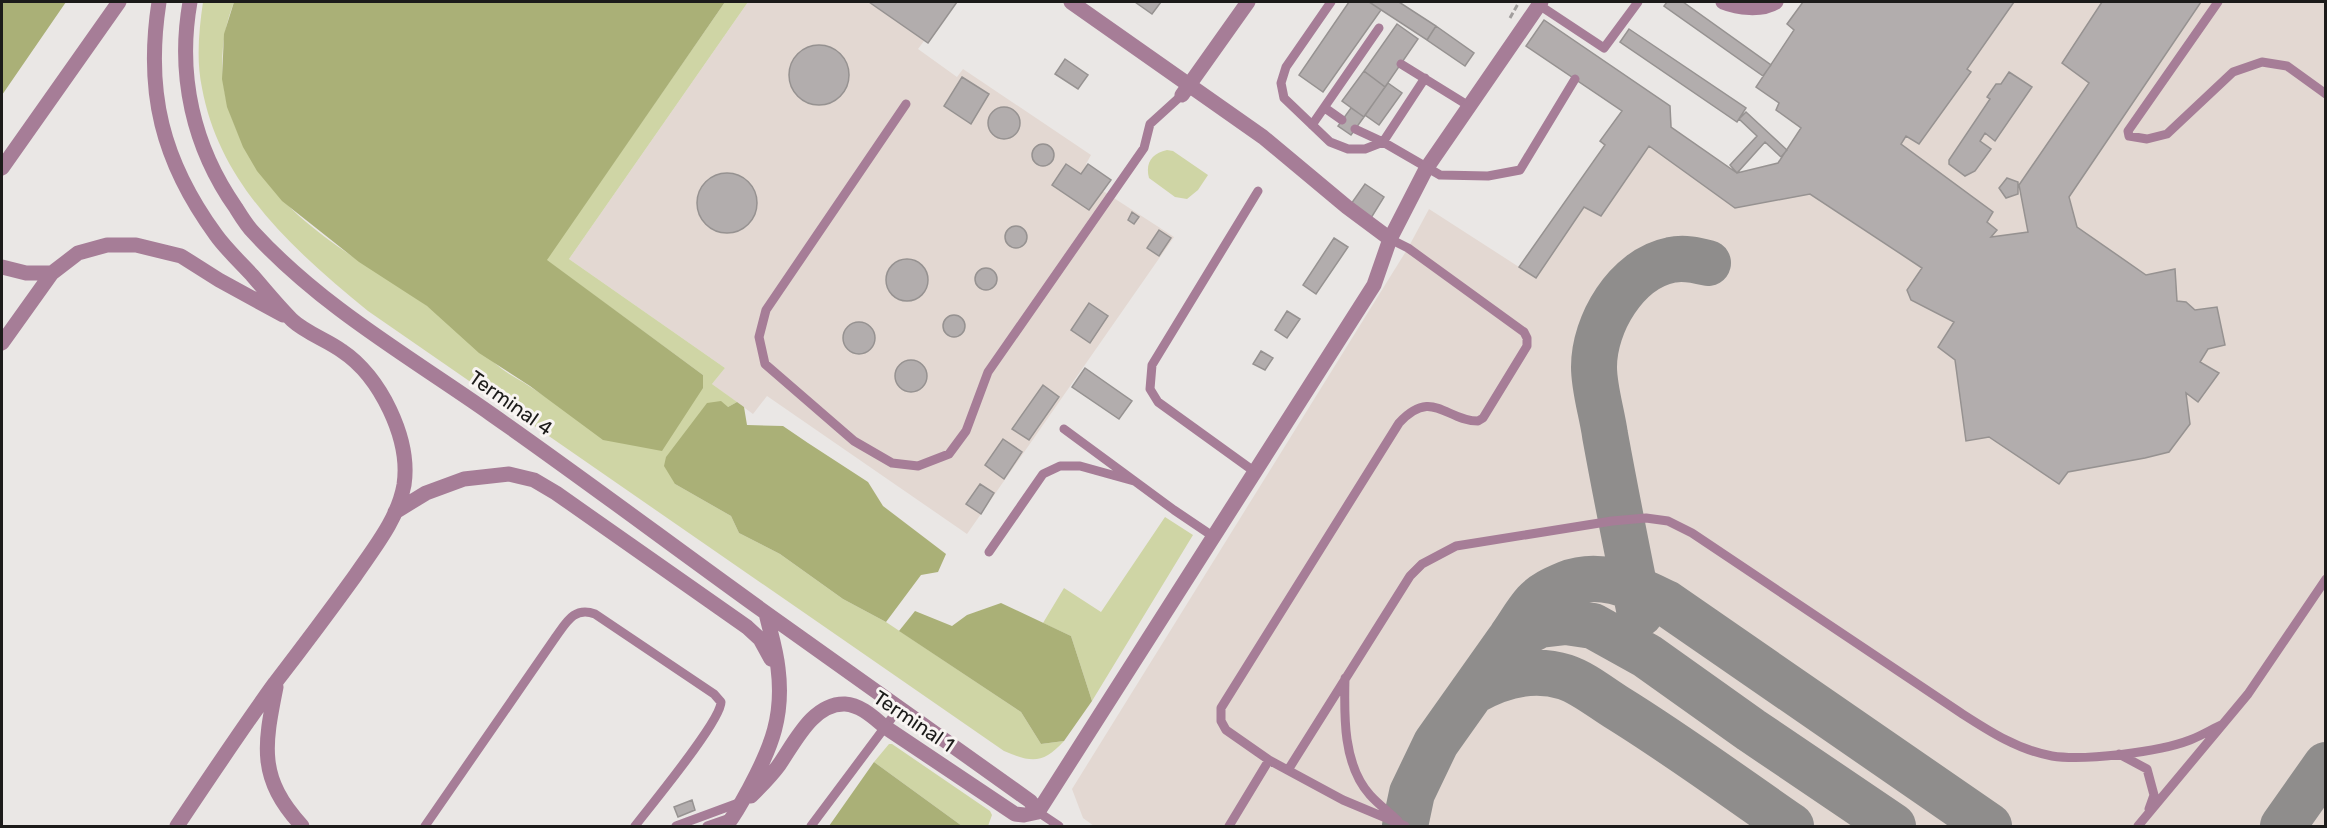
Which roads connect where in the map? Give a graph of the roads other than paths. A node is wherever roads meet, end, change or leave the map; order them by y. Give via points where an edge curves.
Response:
1 (118, 2) edge
2 (159, 2) edge
3 (190, 2) edge
4 (1071, 2) edge
5 (1248, 2) edge
6 (1331, 2) edge
7 (1638, 2) edge
8 (1723, 2) edge
9 (1776, 2) edge
10 (2218, 2) edge
11 (1540, 3) edge
12 (1378, 28) dead end
13 (1604, 48) junction
14 (1593, 53) dead end
15 (1401, 64) dead end
16 (1425, 78) junction
17 (1575, 79) dead end
18 (1186, 90) junction
19 (2325, 94) edge
20 (906, 104) dead end
21 (1469, 106) junction
22 (1325, 108) junction
23 (1342, 120) dead end
24 (1312, 125) junction
25 (1355, 129) dead end
26 (1383, 142) junction
27 (2, 168) edge
28 (1426, 169) junction
29 (1258, 191) dead end
30 (1390, 239) junction
31 (2, 267) edge
32 (52, 273) junction
33 (293, 321) junction
34 (2, 343) edge
35 (1064, 429) dead end
36 (1256, 472) junction
37 (1134, 481) junction
38 (395, 512) junction
39 (1214, 537) junction
40 (989, 552) dead end
41 (2325, 579) edge
42 (766, 613) junction
43 (1346, 677) junction
44 (277, 681) junction
45 (779, 683) junction
46 (900, 707) junction
47 (2223, 724) junction
48 (885, 727) junction
49 (2119, 753) junction
50 (1269, 760) junction
51 (1288, 770) junction
52 (742, 802) junction
53 (1038, 812) junction
54 (2148, 814) junction
55 (730, 822) edge
56 (177, 826) edge
57 (302, 826) edge
58 (425, 826) edge
59 (635, 826) edge
60 (676, 826) edge
61 (706, 826) edge
62 (811, 826) edge
63 (1059, 826) edge
64 (1229, 826) edge
65 (1405, 826) edge
66 (2138, 826) edge

1 - 27 street
2 - 33 street via 154,74 160,121 174,165 217,236
3 - 42 street, Terminal 4 via 187,86 194,123 223,189 252,232 301,279 349,316 492,414
4 - 18 street
5 - 18 street
6 - 24 lane via 1286,67 1281,83 1284,98
7 - 13 lane
8 - 9 street via 1747,8
10 - 19 lane via 2128,131 2129,136 2147,139 2167,134 2233,72 2262,62 2287,66
11 - 13 lane
11 - 21 street
12 - 22 lane
13 - 14 lane
15 - 16 lane
16 - 21 lane
16 - 26 lane
17 - 28 lane via 1520,170 1504,175 1463,177
18 - 20 lane via 1150,124 1144,148 988,372 966,431 949,454 918,466 892,463 854,441 765,364 759,337 765,310
18 - 30 street via 1263,138
21 - 28 street
22 - 23 lane
22 - 24 lane
24 - 26 lane via 1330,142 1348,149
25 - 26 lane
26 - 28 lane
28 - 30 street
29 - 36 lane via 1152,365 1150,389 1158,402
30 - 36 street via 1374,285
30 - 50 lane via 1524,332 1527,346 1483,418 1478,421 1423,407 1411,410 1399,423 1221,708 1226,730
31 - 32 street
32 - 33 street via 78,253 107,245 154,248 181,256
32 - 34 street
33 - 38 street via 344,352 364,369 381,393 395,422 403,455 404,484
35 - 37 lane
36 - 39 street
37 - 39 lane
37 - 40 lane via 1080,466 1060,466 1043,474
38 - 44 street via 385,533
38 - 45 street via 426,493 464,479 509,474 534,480 747,627 769,652
39 - 53 street
41 - 47 lane via 2248,694
42 - 45 street
42 - 46 street, Terminal 1
43 - 49 lane via 1410,576 1435,556 1456,546 1646,518 1668,521 1692,533 1992,733 2052,756 2079,758
43 - 51 lane
43 - 65 lane via 1344,715 1357,774 1369,794
44 - 56 street
44 - 57 street via 267,729 267,760 280,801
45 - 52 street via 775,733
46 - 48 lane
46 - 53 street, Terminal 1 via 1030,801
47 - 49 lane via 2166,747
47 - 54 lane
48 - 53 street, Terminal 1 via 1015,814
48 - 55 street, Terminal 1 via 866,711 845,704 817,714
48 - 62 lane
49 - 54 lane via 2147,769 2154,795
50 - 51 lane
50 - 64 lane
51 - 65 lane via 1343,800
52 - 55 street
52 - 60 lane
53 - 63 lane, Terminal 1
54 - 66 lane
55 - 61 lane
58 - 59 lane via 555,638 581,611 594,614 714,694 720,702 719,713 702,739

